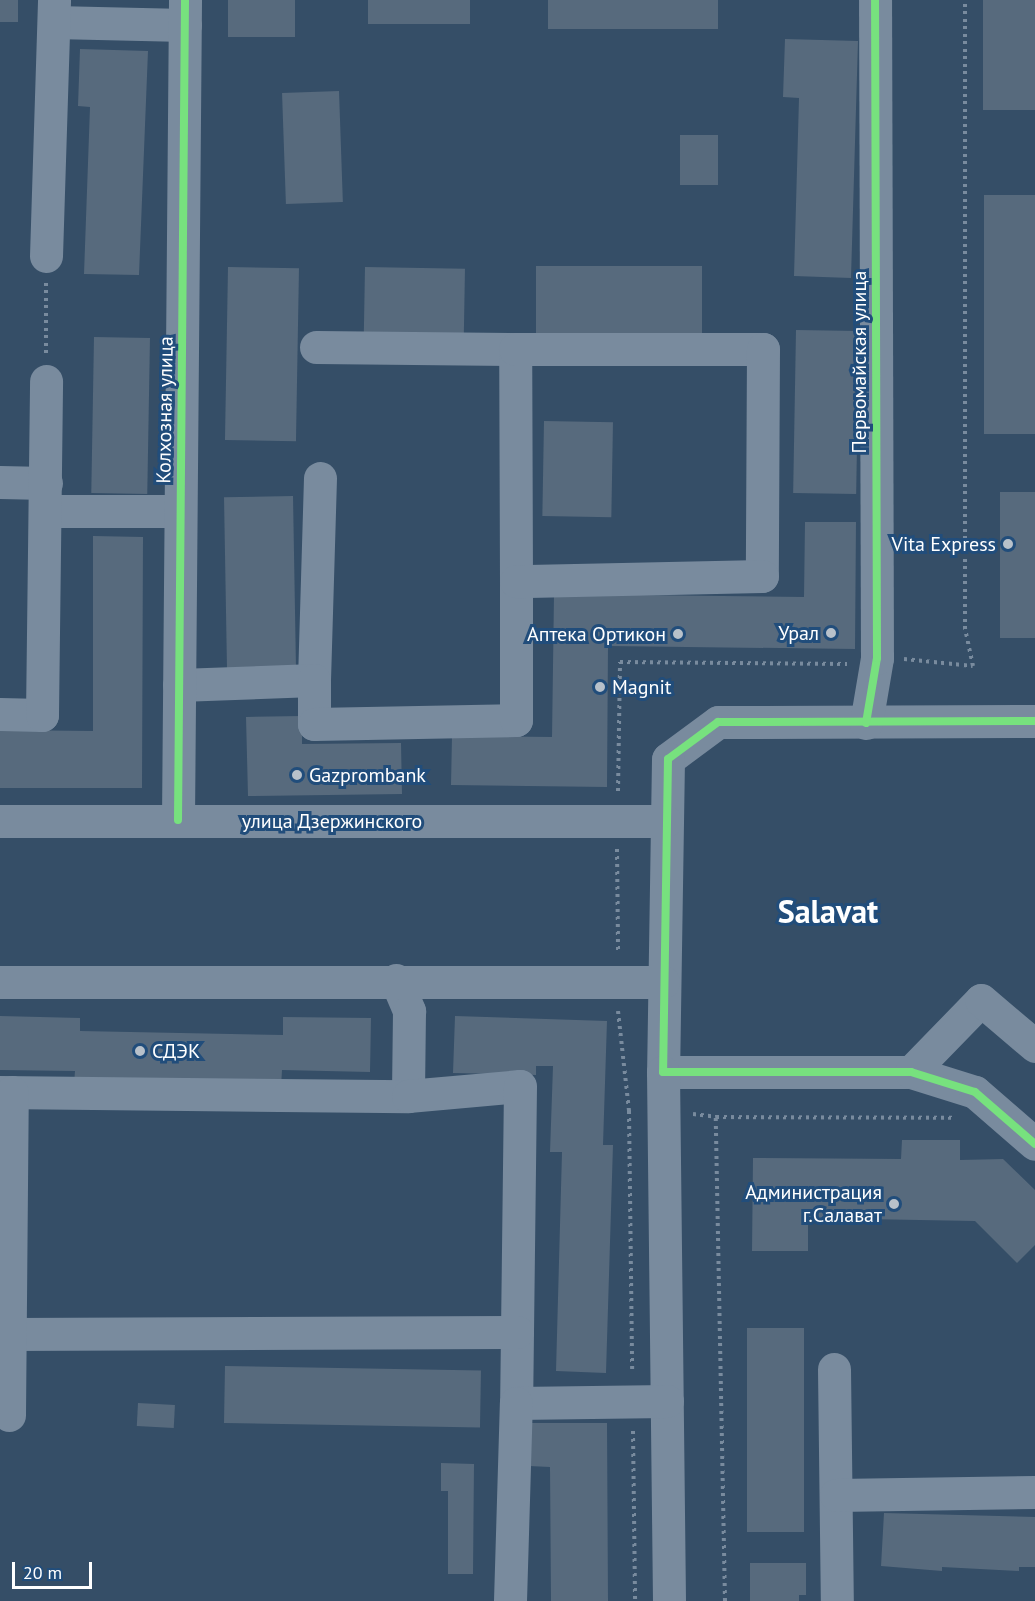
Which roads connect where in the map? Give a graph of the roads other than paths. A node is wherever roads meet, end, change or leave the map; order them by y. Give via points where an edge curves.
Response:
1 (875, 0) edge
2 (54, 11) edge
3 (185, 13) edge
4 (46, 256) road end
5 (316, 347) dead end
6 (515, 349) junction
7 (46, 381) road end
8 (320, 478) dead end
9 (0, 482) edge
10 (46, 497) junction
11 (180, 511) junction
12 (516, 581) junction
13 (314, 680) junction
14 (179, 685) junction
15 (0, 714) edge
16 (1035, 721) edge
17 (866, 723) junction
18 (178, 820) junction
19 (0, 821) edge
20 (664, 821) junction
21 (396, 980) junction
22 (0, 982) edge
23 (663, 982) junction
24 (1035, 1046) edge
25 (663, 1072) junction
26 (911, 1072) junction
27 (6, 1092) edge
28 (408, 1096) junction
29 (1035, 1144) edge
30 (517, 1332) junction
31 (10, 1334) junction
32 (834, 1369) dead end
33 (666, 1401) junction
34 (516, 1403) junction
35 (9, 1414) dead end
36 (1035, 1492) edge
37 (836, 1495) junction
38 (510, 1601) edge
39 (669, 1601) edge
40 (837, 1601) edge

1 - 17 street, Первомайская улица via 877,658
2 - 3 street
2 - 4 street
3 - 11 street, Колхозная улица
5 - 6 street
6 - 12 street
6 - 12 street via 763,349 762,576
7 - 10 street
8 - 13 street
9 - 10 street
10 - 11 street
10 - 15 street via 42,715
11 - 14 street, Колхозная улица
12 - 13 street via 516,720 314,724
13 - 14 street
14 - 18 street, Колхозная улица
16 - 17 street
17 - 20 street via 718,722 668,759
18 - 19 street, улица Дзержинского
18 - 20 street, улица Дзержинского
20 - 23 street
21 - 22 street
21 - 23 street
21 - 28 street via 409,1011
23 - 25 street
24 - 26 street via 981,1000
25 - 26 street
25 - 33 street
26 - 29 street via 975,1092
27 - 28 street
27 - 31 street
28 - 30 street via 520,1086
30 - 31 street
30 - 34 street
31 - 35 street
32 - 37 street
33 - 34 street
33 - 39 street
34 - 38 street
36 - 37 street
37 - 40 street

